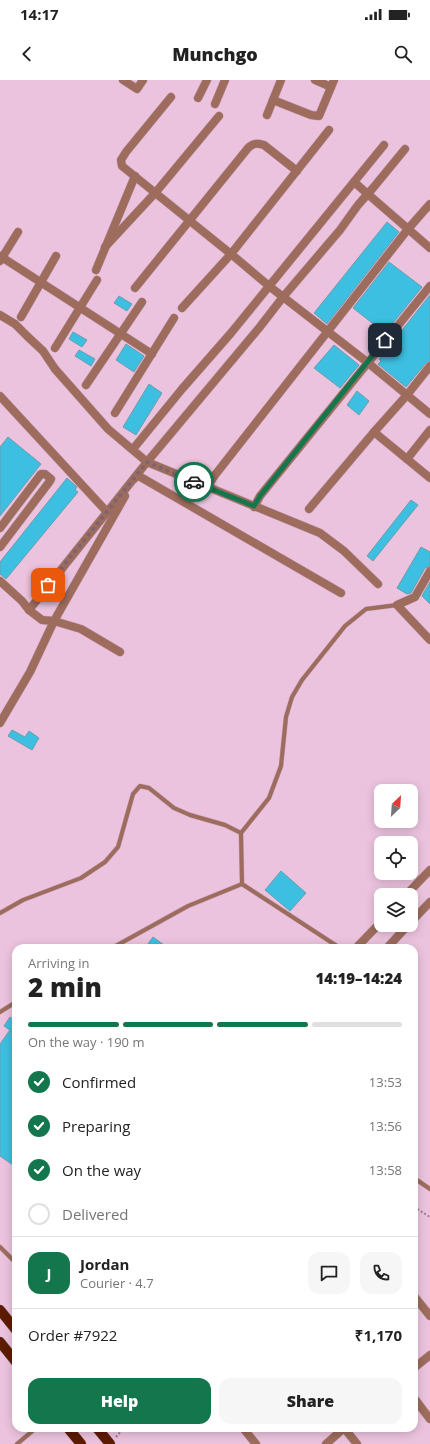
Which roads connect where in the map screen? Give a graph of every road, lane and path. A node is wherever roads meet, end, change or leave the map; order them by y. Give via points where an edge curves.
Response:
1 (122, 80) edge
2 (143, 80) edge
3 (207, 80) edge
4 (226, 80) edge
5 (281, 80) edge
6 (315, 80) edge
7 (333, 83) edge
8 (172, 98) dead end
9 (198, 98) dead end
10 (273, 100) junction
11 (215, 104) dead end
12 (267, 115) dead end
13 (219, 116) dead end
14 (329, 130) dead end
15 (384, 145) dead end
16 (405, 149) dead end
17 (297, 171) junction
18 (135, 176) junction
19 (354, 182) junction
20 (156, 192) junction
21 (368, 194) junction
22 (430, 204) edge
23 (190, 220) junction
24 (408, 229) junction
25 (18, 232) dead end
26 (105, 247) junction
27 (430, 248) edge
28 (231, 254) junction
29 (56, 256) dead end
30 (1, 258) edge
31 (96, 270) dead end
32 (98, 280) dead end
33 (41, 282) junction
34 (268, 286) junction
35 (430, 286) edge
36 (135, 288) dead end
37 (282, 297) junction
38 (142, 302) dead end
39 (80, 307) junction
40 (182, 308) dead end
41 (0, 315) edge
42 (21, 317) dead end
43 (174, 318) dead end
44 (328, 332) junction
45 (120, 333) junction
46 (55, 348) dead end
47 (152, 354) junction
48 (367, 362) junction
49 (430, 366) edge
50 (86, 385) dead end
51 (407, 395) junction
52 (0, 396) edge
53 (115, 413) dead end
54 (430, 414) edge
55 (430, 430) edge
56 (374, 432) junction
57 (133, 449) junction
58 (407, 459) junction
59 (147, 462) junction
60 (136, 476) junction
61 (430, 478) edge
62 (207, 487) junction
63 (254, 506) junction
64 (309, 509) dead end
65 (107, 512) junction
66 (0, 528) edge
67 (0, 547) edge
68 (430, 570) edge
69 (0, 581) edge
70 (378, 584) dead end
71 (341, 593) dead end
72 (397, 605) junction
73 (29, 610) junction
74 (54, 621) junction
75 (430, 640) edge
76 (120, 652) dead end
77 (0, 723) edge
78 (241, 833) junction
79 (430, 871) edge
80 (242, 884) junction
81 (413, 888) edge
82 (430, 902) edge
83 (0, 913) edge
84 (418, 915) edge
85 (374, 929) edge
86 (402, 932) edge
87 (119, 944) edge
88 (334, 944) edge
89 (360, 944) edge
90 (391, 944) edge
91 (12, 1004) edge
92 (0, 1012) edge
93 (418, 1181) edge
94 (430, 1189) edge
95 (418, 1210) edge
96 (430, 1217) edge
97 (0, 1247) edge
98 (12, 1259) edge
99 (418, 1301) edge
100 (0, 1310) edge
101 (430, 1316) edge
102 (12, 1325) edge
103 (0, 1342) edge
104 (430, 1355) edge
105 (12, 1357) edge
106 (418, 1365) edge
107 (418, 1403) edge
108 (430, 1419) edge
109 (31, 1432) edge
110 (71, 1432) edge
111 (100, 1432) edge
112 (120, 1432) edge
113 (246, 1432) edge
114 (340, 1432) edge
115 (347, 1432) edge
116 (17, 1444) edge
117 (81, 1444) edge
118 (110, 1444) edge
119 (256, 1444) edge
120 (326, 1444) edge
121 (357, 1444) edge

1 - 2 street via 137,89
3 - 9 street
4 - 11 street
5 - 10 street
6 - 7 street
7 - 10 street via 319,116
8 - 18 street via 121,160 122,166
10 - 12 street
13 - 20 street
14 - 17 street
15 - 19 street
16 - 21 street
17 - 23 street via 264,145 252,144
17 - 28 street
18 - 20 street
18 - 26 street
19 - 21 street
19 - 34 street
20 - 23 street
20 - 26 street
21 - 24 street
21 - 37 street
22 - 24 street
23 - 28 street
23 - 36 street
24 - 27 street
24 - 44 street
25 - 30 street
26 - 31 street
28 - 34 street
28 - 40 street
29 - 33 street
30 - 33 street
32 - 39 street
33 - 39 street
33 - 42 street
34 - 37 street
34 - 57 street
35 - 48 street
37 - 44 street
37 - 59 street
38 - 45 street
39 - 45 street
39 - 46 street
41 - 57 street via 15,324 43,351 55,369 108,429
43 - 47 street
44 - 48 street
44 - 62 street
45 - 47 street
45 - 50 street
47 - 53 street
48 - 51 street
48 - 63 street
49 - 51 street
51 - 54 street
51 - 56 street
52 - 65 street
55 - 58 street
56 - 58 street
56 - 64 street
57 - 59 street
58 - 61 street
59 - 60 street
59 - 62 street
60 - 65 street
60 - 71 street
60 - 74 street
62 - 63 street
63 - 70 street via 320,533 344,551
65 - 73 street
66 - 67 street via 42,474 49,477 50,482
68 - 72 street via 415,597
69 - 73 street
72 - 75 street
72 - 78 lane via 366,609 345,626 302,680 292,697 286,717 281,766 269,798
73 - 74 street via 42,620
74 - 76 street via 81,629
74 - 77 street via 30,672
78 - 80 lane
78 - 83 lane via 174,808 149,788 140,786 133,794 118,847 106,862 82,878 23,900
79 - 81 street
80 - 87 lane via 188,906
80 - 88 lane
82 - 84 street
85 - 89 street
86 - 90 street
91 - 92 lane
93 - 94 lane
95 - 96 path
97 - 98 lane
99 - 101 street
100 - 102 main road
103 - 105 main road
104 - 106 street
107 - 108 street
109 - 116 lane
110 - 117 main road
111 - 118 main road
112 - 118 path
113 - 119 street
114 - 120 street
115 - 121 street

